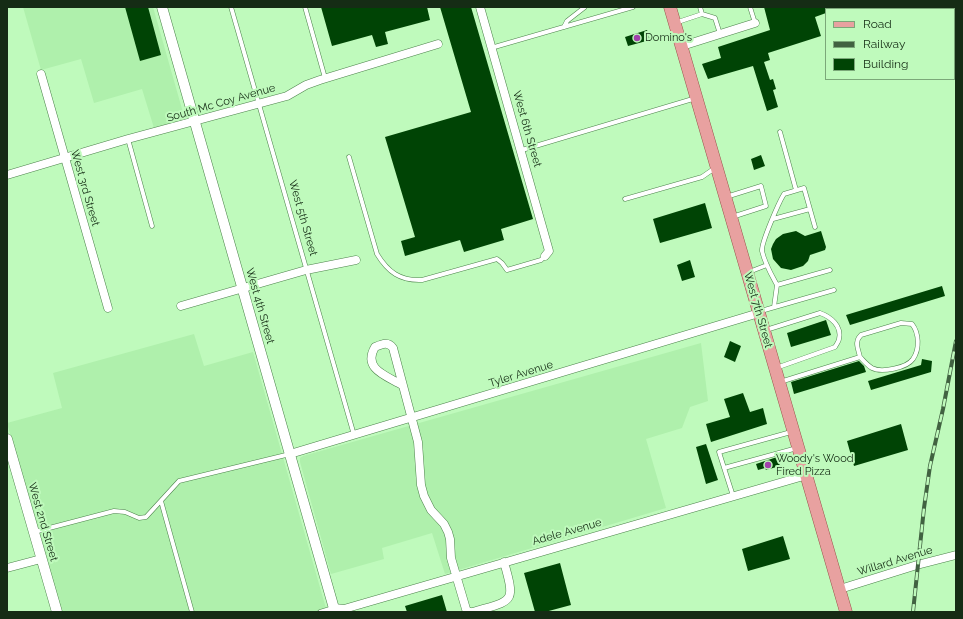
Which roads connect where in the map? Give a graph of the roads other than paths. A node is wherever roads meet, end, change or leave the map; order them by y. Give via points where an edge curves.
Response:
1 (162, 7) edge
2 (231, 7) edge
3 (305, 7) edge
4 (480, 7) edge
5 (585, 7) edge
6 (633, 7) edge
7 (670, 7) edge
8 (700, 7) edge
9 (750, 7) edge
10 (702, 14) junction
11 (675, 23) junction
12 (754, 24) joint
13 (564, 27) junction
14 (720, 34) junction
15 (438, 44) dead end
16 (682, 46) junction
17 (491, 48) junction
18 (41, 74) dead end
19 (325, 78) junction
20 (697, 98) junction
21 (259, 104) junction
22 (194, 122) junction
23 (780, 132) dead end
24 (128, 140) junction
25 (522, 150) junction
26 (349, 157) dead end
27 (65, 158) junction
28 (717, 167) junction
29 (7, 175) edge
30 (796, 190) junction
31 (725, 197) junction
32 (625, 199) dead end
33 (766, 206) junction
34 (776, 209) junction
35 (810, 209) junction
36 (731, 218) junction
37 (773, 219) junction
38 (152, 226) dead end
39 (815, 227) dead end
40 (545, 256) joint
41 (356, 260) dead end
42 (767, 266) junction
43 (306, 270) junction
44 (830, 270) dead end
45 (747, 272) junction
46 (777, 285) junction
47 (242, 288) junction
48 (834, 290) dead end
49 (181, 306) dead end
50 (774, 307) junction
51 (108, 308) dead end
52 (759, 312) junction
53 (764, 331) junction
54 (860, 356) junction
55 (775, 368) junction
56 (780, 382) junction
57 (402, 385) junction
58 (411, 418) junction
59 (794, 431) junction
60 (354, 435) junction
61 (7, 439) edge
62 (798, 447) junction
63 (290, 454) junction
64 (724, 468) junction
65 (807, 475) junction
66 (733, 496) junction
67 (161, 501) junction
68 (34, 532) junction
69 (956, 554) edge
70 (41, 559) junction
71 (504, 562) junction
72 (7, 568) edge
73 (456, 575) junction
74 (840, 589) junction
75 (334, 610) edge
76 (56, 612) edge
77 (192, 612) edge
78 (320, 612) edge
79 (472, 612) edge
80 (846, 612) edge

1 - 22 street, West 4th Street
2 - 21 lane, West 5th Street
3 - 19 lane
4 - 17 street, West 6th Street
5 - 13 lane via 567,21
6 - 13 lane
7 - 11 main road, West 7th Street
8 - 10 lane
9 - 12 lane
10 - 11 lane
10 - 14 lane via 715,18
11 - 16 main road, West 7th Street
12 - 14 street
13 - 17 lane
14 - 16 street
15 - 19 street, South Mc Coy Avenue
16 - 20 main road, West 7th Street
17 - 25 street, West 6th Street
18 - 27 street, West 3rd Street
19 - 21 street, South Mc Coy Avenue via 287,96
20 - 25 lane
20 - 28 main road, West 7th Street
21 - 22 street, South Mc Coy Avenue
21 - 43 lane, West 5th Street
22 - 24 street, South Mc Coy Avenue
22 - 47 street, West 4th Street
23 - 30 lane
24 - 27 street, South Mc Coy Avenue
24 - 38 lane
25 - 40 street, West 6th Street via 549,251
26 - 40 lane via 377,254 385,267 397,275 411,280 422,280 497,259 507,270 541,260
27 - 29 street, South Mc Coy Avenue
27 - 51 street, West 3rd Street
28 - 31 main road, West 7th Street
28 - 32 lane via 702,177
30 - 34 lane via 784,194
30 - 35 lane via 804,188
31 - 33 lane via 761,186
31 - 36 main road, West 7th Street
33 - 34 lane
33 - 36 lane
34 - 37 lane
35 - 37 lane
35 - 39 lane
36 - 45 main road, West 7th Street
37 - 42 lane via 762,249
41 - 43 street
42 - 45 lane
42 - 46 lane
43 - 47 street
43 - 60 lane, West 5th Street
44 - 46 lane
45 - 52 main road, West 7th Street
46 - 50 lane
47 - 49 street
47 - 63 street, West 4th Street
48 - 50 lane
50 - 52 lane
52 - 53 main road, West 7th Street
52 - 58 street, Tyler Avenue
53 - 55 main road, West 7th Street
53 - 55 lane via 820,313 829,316 838,327 839,339 835,347
54 - 54 lane via 873,368 896,369 912,361 918,341 916,329 912,324 901,323 861,335 856,343
54 - 56 lane
55 - 56 main road, West 7th Street
56 - 59 main road, West 7th Street
57 - 57 street via 394,348 387,343 375,347 371,357 375,370
57 - 58 street
58 - 60 street, Tyler Avenue
58 - 73 street via 418,442 424,496 448,532
59 - 62 main road, West 7th Street
59 - 64 lane via 719,452
60 - 63 street, Tyler Avenue
61 - 68 street, West 2nd Street
62 - 64 lane
62 - 65 main road, West 7th Street
63 - 67 lane via 179,481
63 - 75 street, West 4th Street
64 - 66 lane
65 - 66 street, Adele Avenue
65 - 74 main road, West 7th Street
66 - 71 street, Adele Avenue
67 - 68 lane via 146,517 139,518 125,512 114,511
67 - 77 lane
68 - 70 street, West 2nd Street
69 - 74 street, Willard Avenue
70 - 72 street
70 - 76 street, West 2nd Street
71 - 73 street, Adele Avenue
71 - 79 street via 510,582 510,598 504,603
73 - 75 street, Adele Avenue
73 - 79 street via 466,609
74 - 80 main road, West 7th Street
75 - 78 lane

